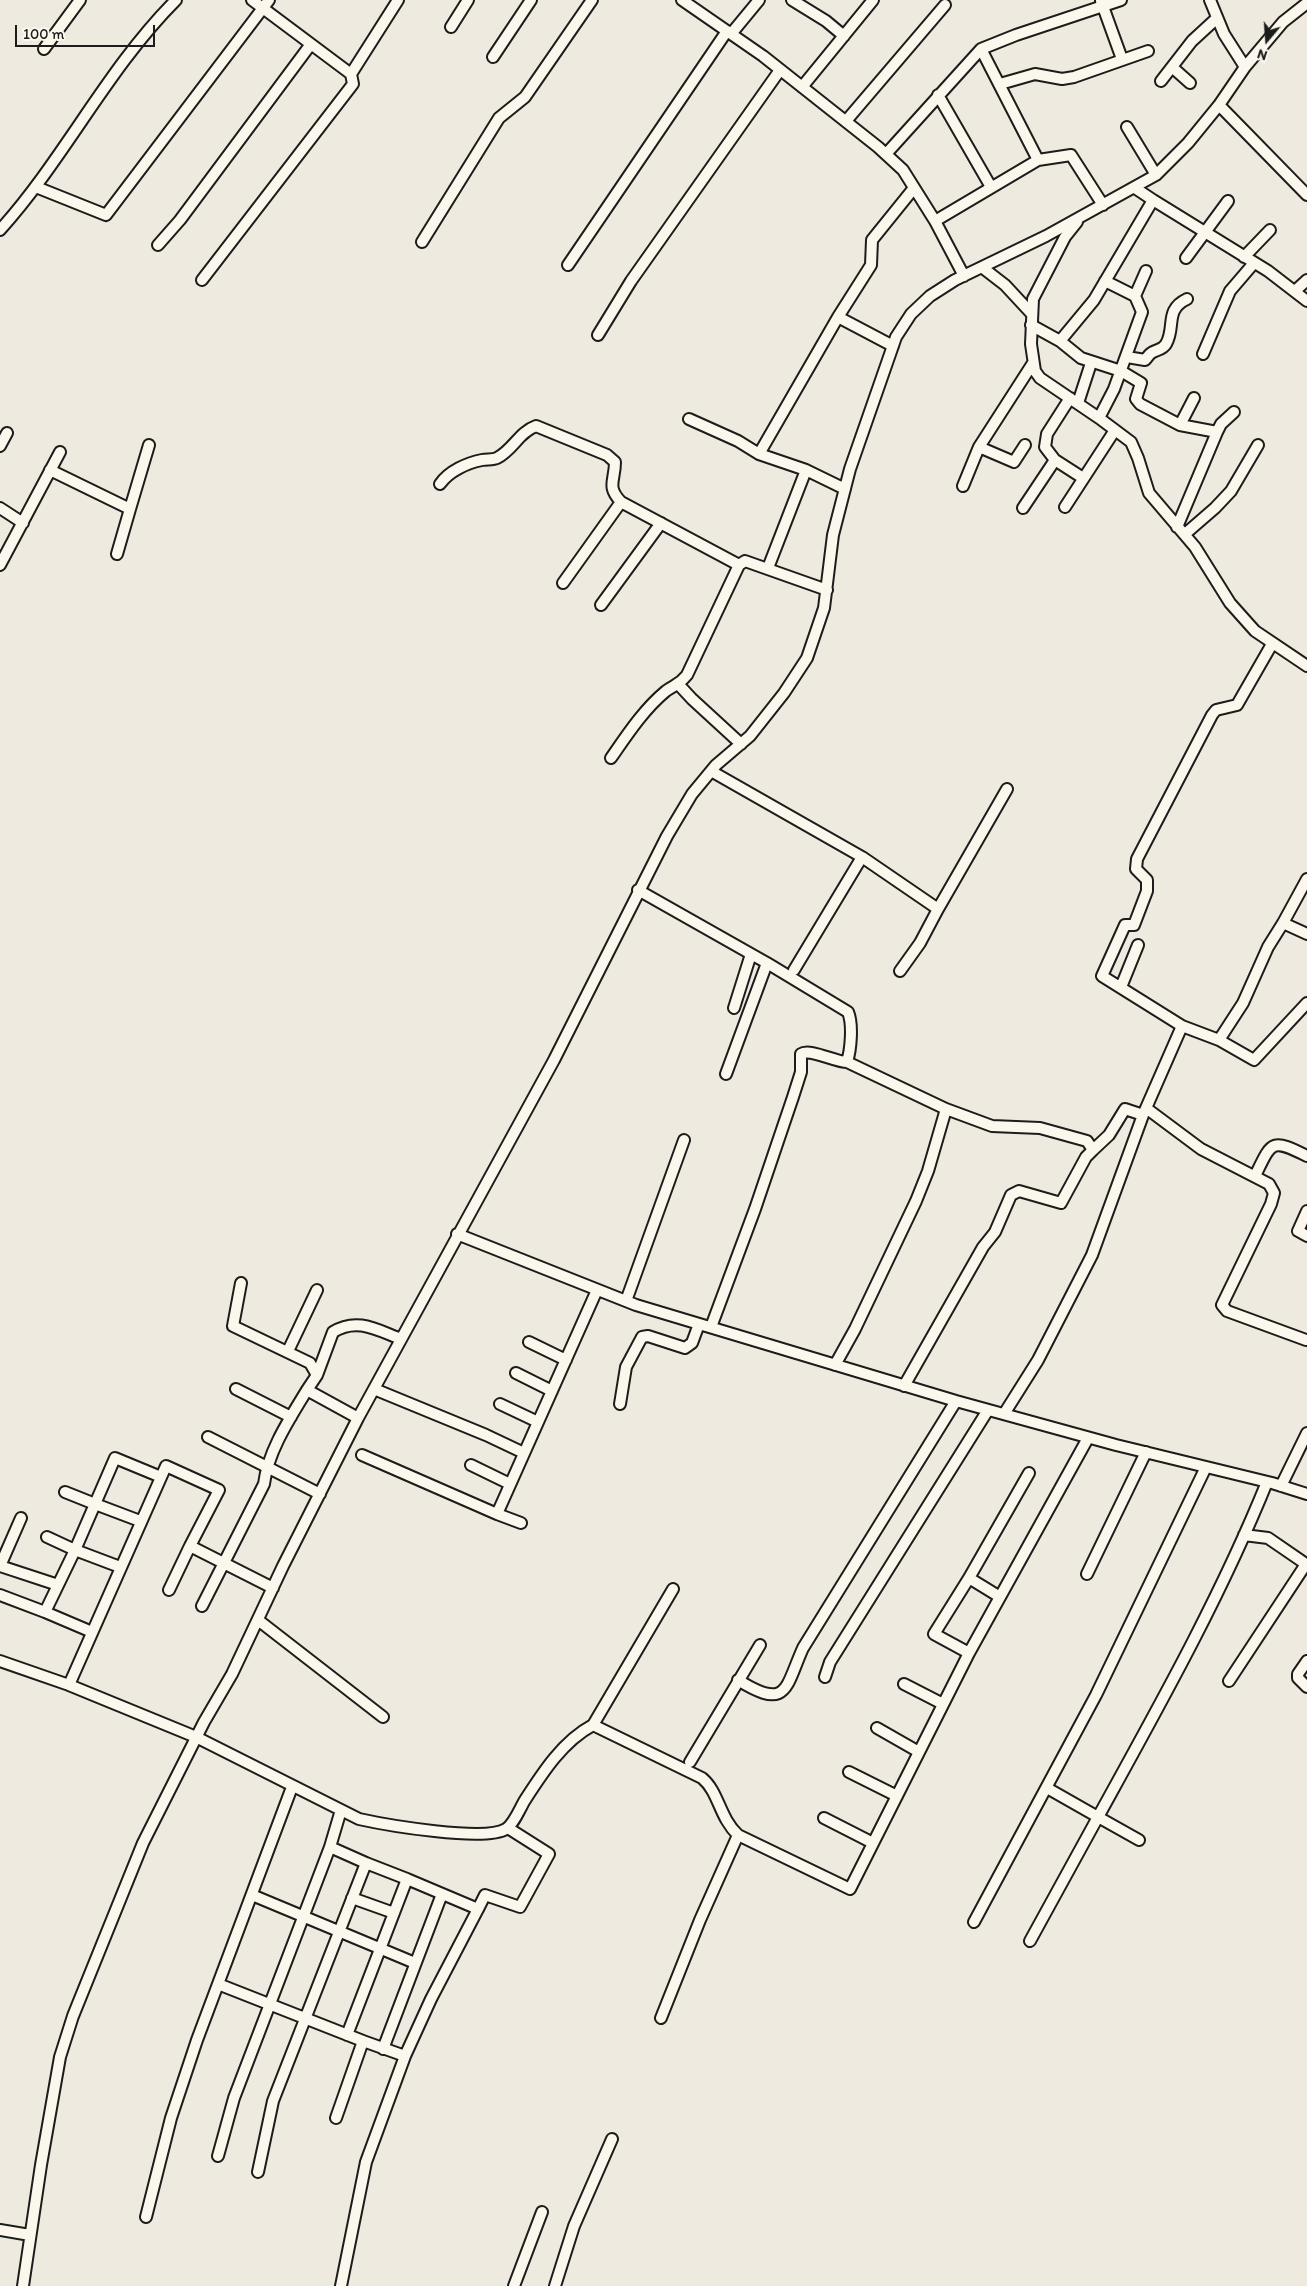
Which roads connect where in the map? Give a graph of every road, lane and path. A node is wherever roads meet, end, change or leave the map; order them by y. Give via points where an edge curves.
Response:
1 (80, 0) edge
2 (176, 0) edge
3 (252, 0) edge
4 (398, 0) edge
5 (468, 0) edge
6 (531, 0) edge
7 (592, 0) edge
8 (682, 0) edge
9 (759, 0) edge
10 (792, 0) edge
11 (873, 0) edge
12 (1121, 0) edge
13 (1210, 0) edge
14 (1102, 3) edge
15 (1307, 3) edge
16 (266, 4) edge
17 (945, 5) dead end
18 (1217, 18) junction
19 (452, 27) dead end
20 (729, 33) junction
21 (844, 36) junction
22 (312, 44) junction
23 (44, 49) dead end
24 (982, 49) junction
25 (1148, 51) dead end
26 (494, 57) dead end
27 (1122, 59) junction
28 (1172, 67) junction
29 (1245, 67) junction
30 (780, 70) junction
31 (351, 74) junction
32 (1161, 81) dead end
33 (1190, 83) dead end
34 (1000, 84) junction
35 (802, 87) junction
36 (938, 95) junction
37 (1219, 105) junction
38 (846, 121) junction
39 (1127, 127) dead end
40 (886, 154) junction
41 (1038, 160) junction
42 (1156, 175) junction
43 (36, 187) junction
44 (990, 187) junction
45 (914, 188) junction
46 (1135, 188) junction
47 (1307, 195) edge
48 (1153, 200) junction
49 (1228, 201) dead end
50 (1103, 205) junction
51 (1081, 217) junction
52 (935, 221) junction
53 (0, 230) edge
54 (1270, 230) dead end
55 (1203, 233) junction
56 (422, 242) dead end
57 (158, 245) dead end
58 (1244, 256) junction
59 (1186, 258) dead end
60 (1254, 263) junction
61 (568, 265) dead end
62 (983, 268) junction
63 (1146, 271) dead end
64 (964, 276) junction
65 (202, 280) dead end
66 (1307, 280) edge
67 (1106, 281) junction
68 (1295, 291) junction
69 (1135, 296) junction
70 (1187, 298) dead end
71 (1307, 301) edge
72 (1031, 313) junction
73 (838, 317) junction
74 (1031, 325) junction
75 (598, 335) dead end
76 (1060, 341) junction
77 (893, 346) junction
78 (1202, 354) dead end
79 (1127, 357) junction
80 (1033, 363) junction
81 (1091, 363) junction
82 (1121, 371) junction
83 (1194, 398) dead end
84 (1074, 400) junction
85 (1234, 412) dead end
86 (1099, 418) junction
87 (689, 419) dead end
88 (1180, 425) junction
89 (1115, 430) junction
90 (1217, 432) junction
91 (7, 433) dead end
92 (149, 445) dead end
93 (1025, 445) dead end
94 (1258, 445) dead end
95 (0, 446) edge
96 (979, 447) junction
97 (60, 452) dead end
98 (759, 454) junction
99 (1055, 460) junction
100 (50, 470) junction
101 (806, 470) junction
102 (1083, 478) junction
103 (440, 484) dead end
104 (963, 486) dead end
105 (846, 489) junction
106 (622, 502) junction
107 (1065, 507) dead end
108 (0, 508) edge
109 (1024, 508) dead end
110 (130, 509) junction
111 (22, 523) junction
112 (660, 523) junction
113 (1181, 530) junction
114 (117, 554) dead end
115 (0, 565) edge
116 (739, 565) junction
117 (768, 568) junction
118 (563, 583) dead end
119 (827, 590) junction
120 (601, 605) dead end
121 (1272, 644) junction
122 (1307, 666) edge
123 (679, 685) junction
124 (741, 744) junction
125 (611, 758) dead end
126 (711, 771) junction
127 (1007, 789) dead end
128 (862, 857) junction
129 (1307, 879) edge
130 (638, 890) junction
131 (938, 909) junction
132 (1283, 923) junction
133 (1307, 934) edge
134 (1138, 945) dead end
135 (751, 954) junction
136 (767, 963) junction
137 (794, 970) dead end
138 (900, 971) dead end
139 (1121, 987) junction
140 (1307, 1004) edge
141 (734, 1008) dead end
142 (1182, 1026) junction
143 (1219, 1040) junction
144 (847, 1062) junction
145 (726, 1074) dead end
146 (946, 1109) junction
147 (1144, 1111) junction
148 (684, 1140) dead end
149 (1093, 1150) junction
150 (1307, 1156) edge
151 (1255, 1176) junction
152 (1307, 1210) edge
153 (457, 1234) junction
154 (1307, 1236) edge
155 (241, 1283) dead end
156 (317, 1290) dead end
157 (597, 1290) junction
158 (626, 1301) junction
159 (699, 1324) junction
160 (710, 1327) junction
161 (401, 1339) junction
162 (1306, 1340) dead end
163 (529, 1342) dead end
164 (288, 1351) junction
165 (566, 1360) junction
166 (836, 1365) junction
167 (516, 1373) dead end
168 (317, 1375) junction
169 (904, 1386) junction
170 (236, 1389) dead end
171 (374, 1389) junction
172 (307, 1390) junction
173 (552, 1391) junction
174 (956, 1401) junction
175 (500, 1404) dead end
176 (620, 1404) dead end
177 (988, 1410) junction
178 (1004, 1414) junction
179 (291, 1417) junction
180 (358, 1418) junction
181 (538, 1422) junction
182 (1307, 1433) edge
183 (208, 1437) dead end
184 (1088, 1438) junction
185 (1146, 1452) junction
186 (524, 1453) junction
187 (362, 1455) dead end
188 (471, 1465) dead end
189 (1206, 1467) junction
190 (266, 1468) junction
191 (1029, 1473) dead end
192 (161, 1477) junction
193 (1267, 1482) junction
194 (510, 1484) junction
195 (1281, 1486) junction
196 (65, 1492) dead end
197 (320, 1494) junction
198 (1307, 1494) edge
199 (96, 1504) junction
200 (497, 1514) junction
201 (22, 1518) dead end
202 (140, 1521) junction
203 (521, 1523) dead end
204 (1244, 1535) junction
205 (47, 1537) dead end
206 (190, 1546) junction
207 (75, 1550) junction
208 (224, 1562) junction
209 (1307, 1563) edge
210 (0, 1566) edge
211 (120, 1567) junction
212 (1086, 1574) dead end
213 (969, 1578) junction
214 (58, 1585) junction
215 (272, 1588) junction
216 (673, 1589) dead end
217 (169, 1590) dead end
218 (0, 1595) edge
219 (1000, 1597) junction
220 (202, 1606) dead end
221 (45, 1612) junction
222 (258, 1620) junction
223 (92, 1632) junction
224 (760, 1645) dead end
225 (969, 1653) junction
226 (0, 1661) edge
227 (1307, 1661) edge
228 (825, 1677) dead end
229 (738, 1680) junction
230 (1229, 1681) dead end
231 (904, 1684) dead end
232 (68, 1685) junction
233 (1307, 1687) edge
234 (943, 1704) junction
235 (383, 1717) dead end
236 (593, 1725) junction
237 (877, 1728) dead end
238 (196, 1738) junction
239 (919, 1752) junction
240 (690, 1762) dead end
241 (849, 1772) dead end
242 (292, 1787) junction
243 (1047, 1788) junction
244 (897, 1796) junction
245 (341, 1810) junction
246 (1098, 1817) junction
247 (824, 1818) dead end
248 (508, 1828) junction
249 (738, 1836) junction
250 (1139, 1840) dead end
251 (873, 1843) junction
252 (330, 1847) junction
253 (366, 1862) junction
254 (407, 1879) junction
255 (442, 1894) junction
256 (252, 1895) junction
257 (352, 1898) junction
258 (478, 1909) junction
259 (394, 1913) junction
260 (302, 1916) junction
261 (974, 1922) dead end
262 (338, 1932) junction
263 (1030, 1941) dead end
264 (380, 1949) junction
265 (415, 1963) junction
266 (218, 1984) junction
267 (269, 2006) junction
268 (661, 2018) dead end
269 (304, 2019) junction
270 (347, 2035) junction
271 (363, 2041) junction
272 (383, 2048) junction
273 (406, 2056) junction
274 (336, 2118) dead end
275 (612, 2139) dead end
276 (218, 2156) dead end
277 (258, 2172) dead end
278 (542, 2212) dead end
279 (146, 2217) dead end
280 (0, 2230) edge
281 (30, 2235) junction
282 (23, 2286) edge
283 (341, 2286) edge
284 (514, 2286) edge
285 (555, 2286) edge

1 - 23 street
2 - 43 street via 137,42
3 - 16 street
4 - 31 street
5 - 19 street
6 - 26 street
7 - 56 street via 525,97 499,118
8 - 20 street
9 - 20 street
10 - 21 street
11 - 21 street
12 - 14 street
13 - 18 street
14 - 24 street
14 - 27 street
15 - 29 street via 1283,22
16 - 22 street
16 - 43 street via 106,215
17 - 38 street
18 - 28 street via 1192,41
18 - 29 street
20 - 30 street
20 - 61 street
21 - 35 street
22 - 31 street
22 - 57 street
24 - 34 street
24 - 36 street
25 - 27 street
27 - 34 street via 1074,78 1035,74
28 - 32 street
28 - 33 street
29 - 37 street
30 - 35 street
30 - 75 street via 636,274
31 - 65 street via 354,79 349,92
34 - 41 street
35 - 38 street
36 - 40 street
36 - 44 street
37 - 42 street
37 - 47 street
38 - 40 street
39 - 42 street
40 - 45 street via 903,170
41 - 44 street
41 - 50 street via 1071,155
42 - 46 street
43 - 53 street
44 - 52 street
45 - 52 street
45 - 73 street via 876,234 871,248 871,265
46 - 48 street
46 - 50 street
48 - 55 street
48 - 67 street
49 - 55 street
50 - 51 street
51 - 62 street
51 - 72 street via 1065,237 1042,278
52 - 64 street
54 - 58 street
55 - 58 street
55 - 59 street
58 - 60 street
60 - 68 street
60 - 78 street via 1230,291
62 - 64 street
62 - 72 street via 1005,285
63 - 69 street
64 - 77 street via 930,296 911,314
66 - 68 street
67 - 69 street
67 - 76 street
68 - 71 street
69 - 79 street via 1142,312
70 - 79 street via 1175,308 1163,348 1145,360
72 - 74 street
73 - 77 street
73 - 98 street
74 - 76 street
74 - 80 street
76 - 81 street
77 - 105 street
79 - 82 street
80 - 84 street via 1040,378
80 - 96 street
81 - 82 street
81 - 84 street
82 - 86 street
82 - 88 street via 1141,383 1137,402
83 - 88 street
84 - 86 street
84 - 99 street via 1047,434 1046,447
85 - 90 street
86 - 89 street
87 - 98 street via 738,440
88 - 90 street
89 - 102 street
89 - 113 street via 1131,442 1149,492
90 - 113 street
91 - 95 street
92 - 110 street
93 - 96 street via 1014,462
94 - 113 street via 1231,491 1215,508
96 - 104 street
97 - 100 street
98 - 101 street
99 - 102 street
99 - 109 street
100 - 110 street
100 - 111 street
101 - 105 street
101 - 117 street
102 - 107 street
103 - 106 street via 446,475 482,460 496,458 527,429 536,426 607,455 615,462 611,485 613,493
105 - 119 street via 834,535
106 - 112 street
106 - 118 street
108 - 111 street
110 - 114 street
111 - 115 street
112 - 116 street
112 - 120 street
113 - 121 street via 1230,603 1255,631
116 - 117 street via 745,561
116 - 123 street via 711,628
117 - 119 street
119 - 124 street via 807,658 784,693
121 - 122 street
121 - 139 street via 1237,704 1216,710 1212,715 1137,859 1136,869 1147,880 1147,891 1134,925 1125,925 1102,976
123 - 124 street
123 - 125 street via 666,690 632,728
124 - 126 street
126 - 128 street
126 - 130 street via 692,794
127 - 131 street
128 - 131 street
128 - 137 street
129 - 132 street
130 - 135 street
130 - 153 street via 554,1060
131 - 138 street
132 - 133 street
132 - 143 street via 1268,947 1243,1003
134 - 139 street
135 - 136 street
135 - 141 street
136 - 144 street via 848,1012 851,1018
136 - 145 street
139 - 142 street
140 - 143 street via 1254,1060
142 - 143 street
142 - 147 street
144 - 146 street
144 - 160 street via 837,1062 810,1052 802,1054 796,1089
146 - 149 street via 992,1126 1040,1128 1087,1141
146 - 166 street via 916,1201
147 - 149 street via 1124,1109 1109,1136
147 - 151 street via 1201,1149
147 - 178 street via 1092,1255 1038,1360
148 - 158 street
149 - 169 street via 1061,1203 1018,1191 1011,1195 995,1232 983,1247
150 - 151 street via 1279,1144 1273,1145
151 - 162 street via 1269,1184 1274,1192 1273,1199 1222,1304 1226,1311
152 - 154 street via 1298,1231
153 - 157 street
153 - 161 street
155 - 164 street via 232,1326
156 - 164 street
157 - 158 street
157 - 165 street
158 - 159 street
159 - 160 street
159 - 176 street via 692,1343 685,1348 642,1337 626,1367
160 - 166 street
161 - 168 street via 362,1324 341,1327 333,1332
161 - 171 street
163 - 165 street
164 - 168 street via 310,1363
165 - 173 street
166 - 169 street
167 - 173 street
168 - 172 street
169 - 174 street
170 - 179 street
171 - 180 street
171 - 186 street
172 - 179 street
172 - 180 street
173 - 181 street
174 - 177 street
174 - 229 street via 803,1648 787,1687 774,1695 766,1695
175 - 181 street
177 - 178 street
177 - 228 street via 830,1662
178 - 184 street
179 - 190 street
180 - 197 street
181 - 186 street
182 - 195 street
183 - 190 street
184 - 185 street
184 - 219 street
185 - 189 street
185 - 212 street
186 - 194 street
187 - 200 street
188 - 194 street
189 - 193 street
189 - 243 street
190 - 197 street
190 - 208 street via 264,1484
191 - 213 street
192 - 199 street via 115,1458
192 - 202 street
192 - 206 street via 166,1466 219,1490
193 - 195 street
193 - 204 street
194 - 200 street
195 - 198 street
196 - 199 street
197 - 215 street
199 - 202 street
199 - 207 street
200 - 203 street
201 - 210 street
202 - 211 street
204 - 209 street via 1268,1538
204 - 246 street via 1154,1715
205 - 207 street
206 - 208 street
206 - 217 street
207 - 211 street
207 - 214 street
208 - 215 street
208 - 220 street
209 - 230 street
210 - 214 street
211 - 223 street
213 - 219 street
213 - 225 street via 934,1634
214 - 221 street
215 - 222 street
216 - 236 street
218 - 221 street
219 - 225 street
221 - 223 street
222 - 235 street
222 - 238 street
223 - 232 street
224 - 229 street
225 - 234 street
226 - 232 street
227 - 233 street via 1298,1678
229 - 240 street
231 - 234 street
232 - 238 street
234 - 239 street
236 - 248 street via 579,1732 564,1746
236 - 249 street via 702,1778 711,1786 721,1814
237 - 239 street
238 - 242 street
238 - 281 street via 143,1843 73,2016 60,2056
239 - 244 street
241 - 244 street
242 - 245 street
242 - 256 street
243 - 246 street
243 - 261 street
244 - 251 street
245 - 248 street via 359,1819 388,1825 475,1834 494,1834
245 - 252 street
246 - 250 street
246 - 263 street
247 - 251 street
248 - 258 street via 549,1854 520,1907 485,1894
249 - 251 street via 850,1889
249 - 268 street
252 - 253 street
252 - 260 street
253 - 254 street
253 - 257 street
254 - 255 street
254 - 259 street
255 - 258 street
255 - 265 street
256 - 260 street
256 - 266 street
257 - 259 street
257 - 262 street
258 - 273 street via 431,1999
259 - 264 street
260 - 262 street
260 - 267 street
262 - 264 street
262 - 269 street
264 - 265 street
264 - 270 street
265 - 272 street
266 - 267 street
266 - 279 street via 171,2118
267 - 269 street
267 - 276 street via 234,2098
269 - 270 street
269 - 277 street via 273,2101
270 - 271 street
271 - 272 street
271 - 274 street
272 - 273 street
273 - 283 street via 366,2162
275 - 285 street via 574,2226
278 - 284 street
280 - 281 street
281 - 282 street

